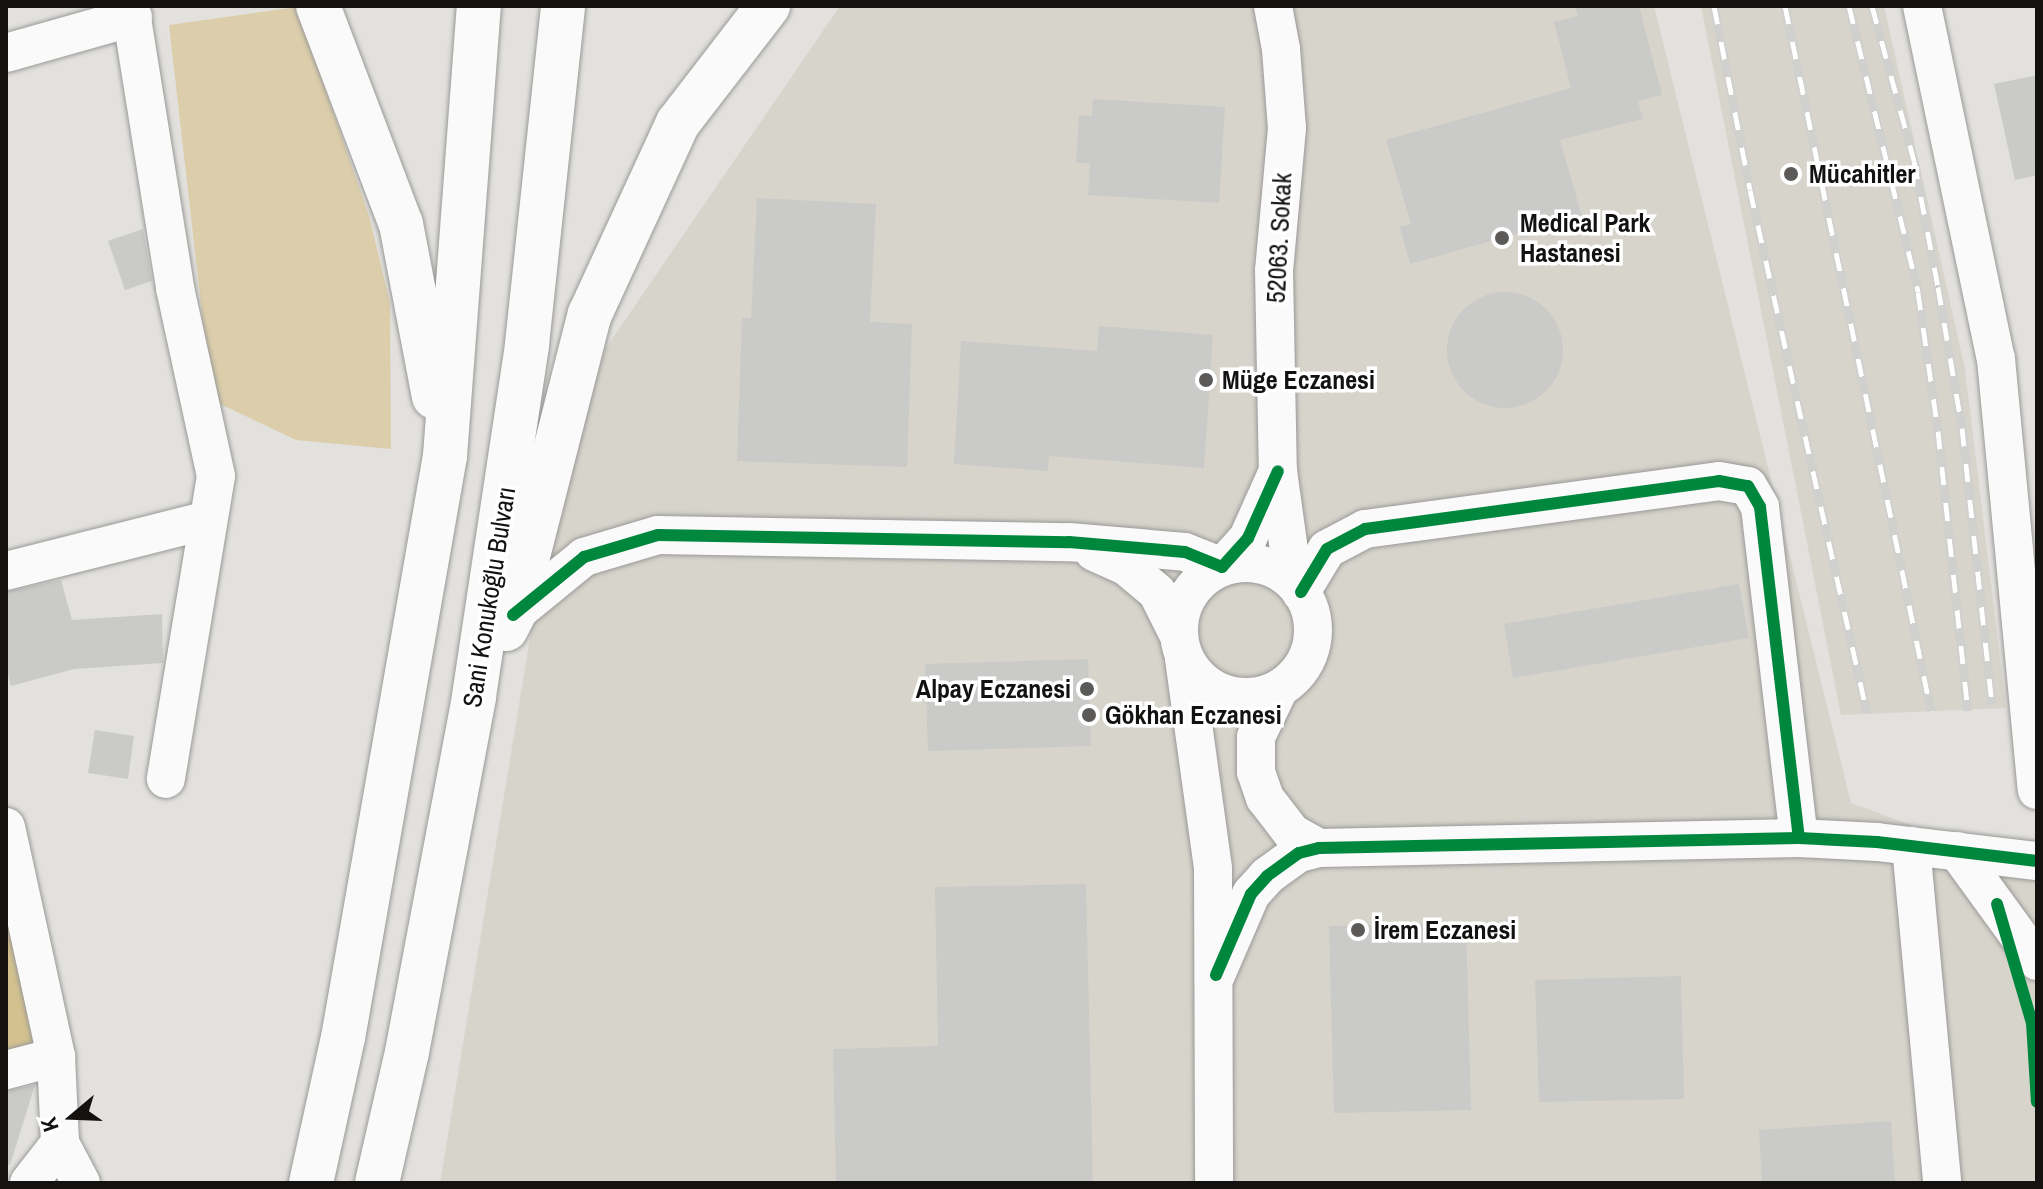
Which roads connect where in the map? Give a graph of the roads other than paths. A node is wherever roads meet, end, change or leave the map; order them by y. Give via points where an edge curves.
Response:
1 (318, 6) edge
2 (479, 6) edge
3 (563, 6) edge
4 (768, 6) edge
5 (1273, 6) edge
6 (1922, 6) edge
7 (132, 12) edge
8 (6, 53) edge
9 (445, 456) junction
10 (1278, 471) junction
11 (208, 520) junction
12 (1069, 542) junction
13 (1222, 567) junction
14 (6, 571) edge
15 (1301, 592) junction
16 (513, 615) junction
17 (1182, 648) junction
18 (1279, 689) junction
19 (474, 696) junction
20 (166, 779) dead end
21 (2037, 790) edge
22 (6, 827) edge
23 (1799, 838) junction
24 (1911, 846) junction
25 (1319, 848) junction
26 (1957, 851) junction
27 (2037, 861) edge
28 (2037, 961) edge
29 (1216, 975) junction
30 (56, 1057) junction
31 (6, 1070) edge
32 (60, 1143) junction
33 (29, 1183) edge
34 (81, 1183) edge
35 (311, 1183) edge
36 (377, 1183) edge
37 (1214, 1183) edge
38 (1942, 1183) edge

1 - 9 highway via 401,224
2 - 9 highway
3 - 19 highway, Sani Konukoğlu Bulvarı via 527,344
4 - 16 highway via 678,123 590,314
5 - 10 street, 52063. Sokak via 1287,128 1274,270
6 - 21 street via 1996,359
7 - 8 street
7 - 11 street via 175,288 216,476
9 - 35 highway via 343,1038
10 - 13 street via 1248,538
10 - 15 street, 52063. Sokak via 1290,557
11 - 14 street
11 - 20 street
12 - 13 street via 1185,552
12 - 16 street via 658,535 584,557
12 - 17 street via 1127,567 1157,592
13 - 15 street via 1244,562 1266,566
13 - 17 street via 1188,594 1180,615
15 - 18 street via 1311,612 1313,634 1308,656
15 - 23 street via 1327,549 1365,529 1719,481 1748,486 1760,507
16 - 19 highway
17 - 18 street via 1197,677 1215,691 1258,697
17 - 29 street via 1213,869
18 - 25 street via 1256,737 1256,772 1265,798 1292,833
19 - 36 highway, Sani Konukoğlu Bulvarı
22 - 30 street
23 - 24 street
23 - 25 street
24 - 26 street
24 - 38 street
25 - 29 street via 1299,853 1251,894
26 - 27 street
26 - 28 street
29 - 37 street
30 - 31 street
30 - 32 street
32 - 33 street
32 - 34 street

